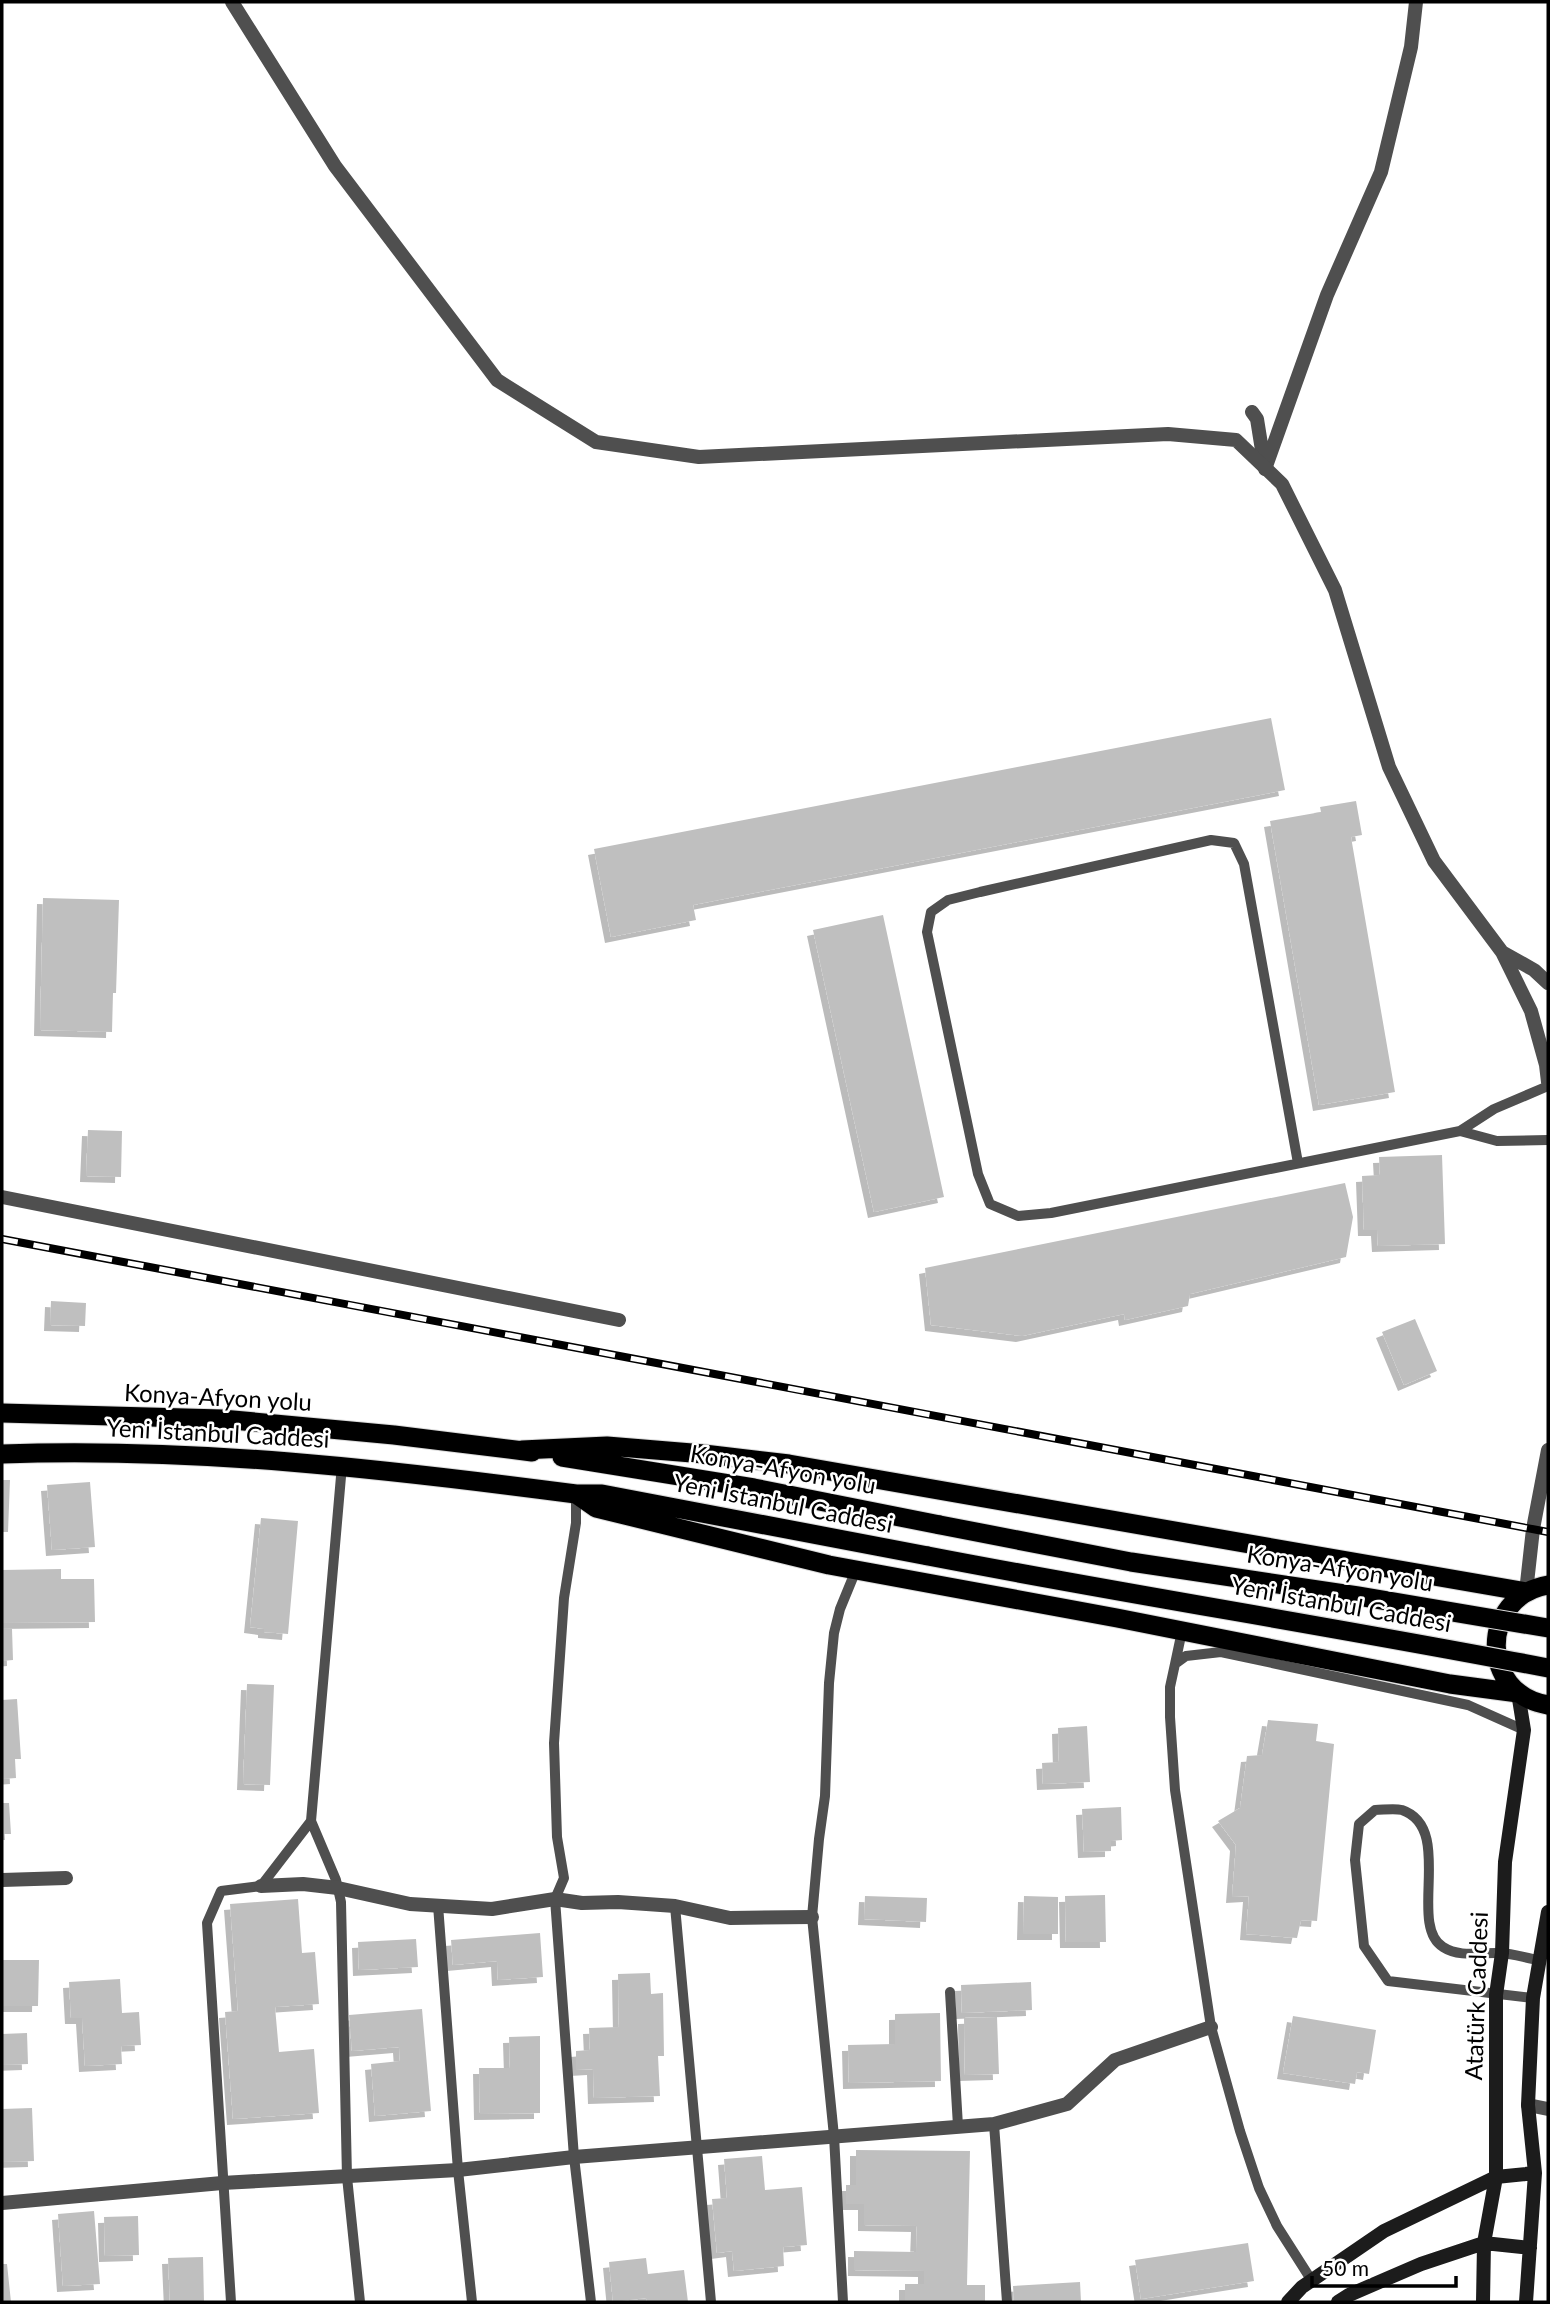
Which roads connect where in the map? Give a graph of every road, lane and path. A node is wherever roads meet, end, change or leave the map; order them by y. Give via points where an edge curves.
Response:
1 (232, 2) edge
2 (1416, 2) edge
3 (1252, 412) dead end
4 (1265, 468) junction
5 (1502, 952) junction
6 (1548, 983) edge
7 (1548, 1084) edge
8 (1460, 1130) junction
9 (1548, 1140) edge
10 (1298, 1163) junction
11 (2, 1197) edge
12 (619, 1320) dead end
13 (2, 1413) edge
14 (522, 1450) junction
15 (1548, 1450) edge
16 (2, 1454) edge
17 (342, 1465) junction
18 (576, 1494) junction
19 (856, 1569) junction
20 (1548, 1586) edge
21 (1526, 1592) junction
22 (1548, 1628) edge
23 (1182, 1631) junction
24 (1175, 1664) junction
25 (1548, 1668) edge
26 (1518, 1693) junction
27 (1548, 1705) edge
28 (1524, 1730) junction
29 (311, 1821) junction
30 (66, 1878) dead end
31 (2, 1880) edge
32 (261, 1886) junction
33 (338, 1888) junction
34 (555, 1899) junction
35 (438, 1905) junction
36 (675, 1906) junction
37 (1548, 1912) edge
38 (812, 1917) junction
39 (1502, 1953) junction
40 (1539, 1960) junction
41 (950, 1992) dead end
42 (1496, 1995) junction
43 (1533, 1998) junction
44 (1211, 2027) junction
45 (1528, 2105) junction
46 (1548, 2109) edge
47 (994, 2124) junction
48 (958, 2126) junction
49 (834, 2136) junction
50 (696, 2148) junction
51 (574, 2157) junction
52 (458, 2171) junction
53 (1535, 2173) junction
54 (1496, 2176) junction
55 (347, 2177) junction
56 (222, 2183) junction
57 (2, 2203) edge
58 (1484, 2243) junction
59 (1530, 2248) junction
60 (1312, 2281) junction
61 (231, 2302) edge
62 (360, 2302) edge
63 (472, 2302) edge
64 (591, 2302) edge
65 (711, 2302) edge
66 (844, 2302) edge
67 (1007, 2302) edge
68 (1288, 2302) edge
69 (1338, 2302) edge
70 (1483, 2302) edge
71 (1526, 2302) edge

1 - 4 street via 335,166 497,380 596,442 699,457 1168,434 1236,440
2 - 4 street via 1411,47 1381,172 1327,295
3 - 4 street
4 - 5 street via 1282,484 1335,590 1389,767 1434,861
5 - 6 street
5 - 7 street via 1531,1011
7 - 8 lane
8 - 9 lane via 1497,1141
8 - 10 lane
10 - 10 lane via 1051,1213 1018,1216 990,1203 978,1174 927,932 931,912 948,900 993,889 1211,840 1234,843 1244,864
11 - 12 street
13 - 14 highway, Konya-Afyon yolu via 222,1419
14 - 21 highway via 607,1446 789,1464
14 - 22 highway, Konya-Afyon yolu, bridge via 754,1488 1131,1562
15 - 21 street
16 - 17 highway, Yeni İstanbul Caddesi via 186,1455
17 - 18 highway, Yeni İstanbul Caddesi
17 - 29 lane
18 - 19 highway via 597,1508
18 - 25 highway, Yeni İstanbul Caddesi, bridge via 602,1494
18 - 34 lane via 554,1743 557,1837 564,1878
19 - 23 highway
19 - 38 lane via 834,1633 825,1796
20 - 21 highway
21 - 26 highway via 1508,1608 1497,1629 1495,1652 1503,1675
23 - 24 lane
23 - 26 highway
24 - 28 lane via 1186,1656 1233,1654 1468,1705
24 - 44 lane via 1170,1717 1175,1790
26 - 27 highway
26 - 28 main road, Atatürk Caddesi
28 - 39 main road, Atatürk Caddesi via 1506,1862
29 - 32 lane
29 - 33 lane
30 - 31 street
32 - 33 street
32 - 56 lane via 221,1891 206,1923
33 - 35 street via 410,1905
33 - 55 lane
34 - 35 street via 492,1909
34 - 36 street
34 - 51 lane
35 - 52 lane
36 - 38 street via 730,1918
36 - 50 lane
37 - 40 main road
38 - 49 lane
39 - 40 lane
39 - 42 main road, Atatürk Caddesi
39 - 42 lane via 1455,1953 1440,1945 1430,1931 1428,1842 1418,1821 1401,1810 1375,1810 1359,1824 1355,1860 1364,1946 1388,1981
40 - 43 main road
41 - 48 lane
42 - 43 lane
42 - 54 main road, Atatürk Caddesi
43 - 45 main road
44 - 47 street via 1115,2060 1067,2104
44 - 60 lane via 1259,2188
45 - 46 street
45 - 53 main road
47 - 48 street
47 - 67 lane
48 - 49 street
49 - 50 street
49 - 66 lane
50 - 51 street
50 - 65 lane
51 - 52 street
51 - 64 lane
52 - 55 street
52 - 63 lane
53 - 54 main road
53 - 59 main road
54 - 58 main road, Atatürk Caddesi
54 - 60 main road via 1384,2231
55 - 56 street
55 - 62 lane
56 - 57 street
56 - 61 lane
58 - 59 main road
58 - 69 main road via 1421,2264
58 - 70 main road, Atatürk Caddesi
59 - 71 main road
60 - 68 main road

